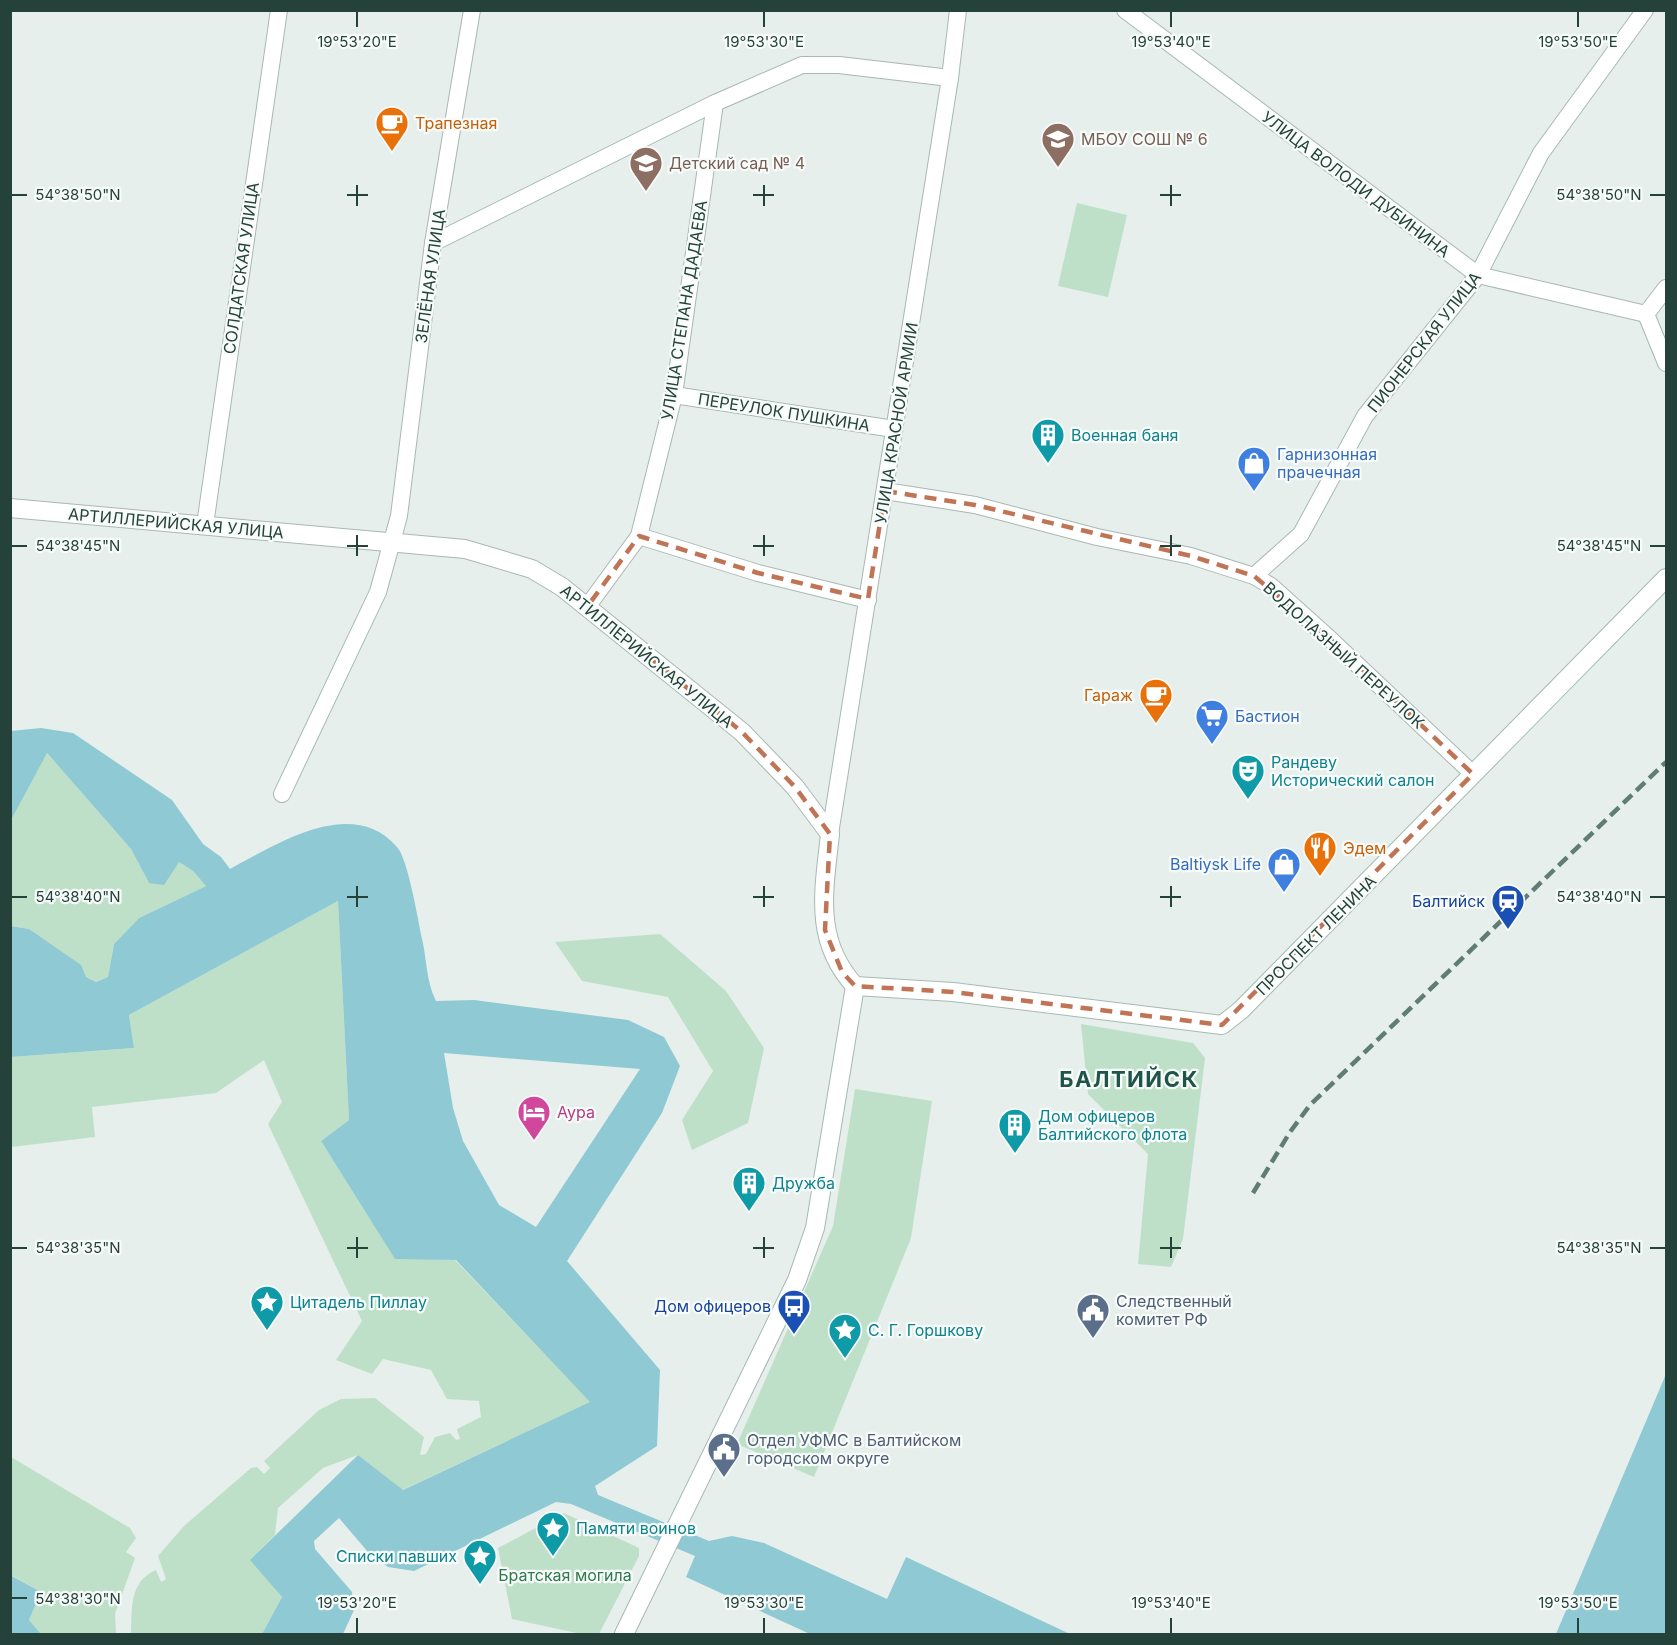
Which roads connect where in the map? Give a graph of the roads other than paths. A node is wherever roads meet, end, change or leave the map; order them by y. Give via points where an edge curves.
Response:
1 (279, 10) edge
2 (472, 10) edge
3 (958, 10) edge
4 (1125, 10) edge
5 (1645, 10) edge
6 (950, 78) junction
7 (715, 103) junction
8 (433, 243) junction
9 (1478, 275) junction
10 (1666, 288) edge
11 (1646, 314) junction
12 (1666, 363) edge
13 (674, 395) junction
14 (894, 429) junction
15 (885, 491) junction
16 (10, 508) edge
17 (205, 525) junction
18 (639, 536) junction
19 (392, 542) junction
20 (1254, 576) junction
21 (1666, 578) edge
22 (868, 600) junction
23 (587, 607) junction
24 (1473, 774) junction
25 (282, 794) dead end
26 (831, 834) junction
27 (855, 986) junction
28 (624, 1635) edge

1 - 17 street, СОЛДАТСКАЯ УЛИЦА
2 - 8 street, ЗЕЛЁНАЯ УЛИЦА
3 - 6 street, УЛИЦА КРАСНОЙ АРМИИ
4 - 9 street, УЛИЦА ВОЛОДИ ДУБИНИНА
5 - 9 street, ПИОНЕРСКАЯ УЛИЦА via 1541,153
6 - 7 street via 839,64 802,65
6 - 14 street, УЛИЦА КРАСНОЙ АРМИИ
7 - 8 street
7 - 13 street, УЛИЦА СТЕПАНА ДАДАЕВА
8 - 19 street, ЗЕЛЁНАЯ УЛИЦА via 399,516
9 - 11 street, УЛИЦА ВОЛОДИ ДУБИНИНА
9 - 20 street, ПИОНЕРСКАЯ УЛИЦА via 1365,416 1301,534
10 - 11 street
11 - 12 street
13 - 14 street, ПЕРЕУЛОК ПУШКИНА
13 - 18 street, УЛИЦА СТЕПАНА ДАДАЕВА
14 - 15 street, УЛИЦА КРАСНОЙ АРМИИ
15 - 20 street, ВОДОЛАЗНЫЙ ПЕРЕУЛОК via 975,505 1097,537 1191,556
15 - 22 street, УЛИЦА КРАСНОЙ АРМИИ
16 - 17 street, АРТИЛЛЕРИЙСКАЯ УЛИЦА
17 - 19 street, АРТИЛЛЕРИЙСКАЯ УЛИЦА
18 - 22 street via 758,573
18 - 23 street, УЛИЦА СТЕПАНА ДАДАЕВА
19 - 23 street, АРТИЛЛЕРИЙСКАЯ УЛИЦА via 465,549 532,569
19 - 25 street, ЗЕЛЁНАЯ УЛИЦА via 378,592
20 - 24 street, ВОДОЛАЗНЫЙ ПЕРЕУЛОК via 1271,586 1330,639
21 - 24 street, ПРОСПЕКТ ЛЕНИНА
22 - 26 street, УЛИЦА КРАСНОЙ АРМИИ
23 - 26 street, АРТИЛЛЕРИЙСКАЯ УЛИЦА via 742,732 795,787
24 - 27 street, ПРОСПЕКТ ЛЕНИНА via 1241,1011 1222,1025 953,992
26 - 27 street via 825,879 825,930 842,972
27 - 28 street via 808,1253

